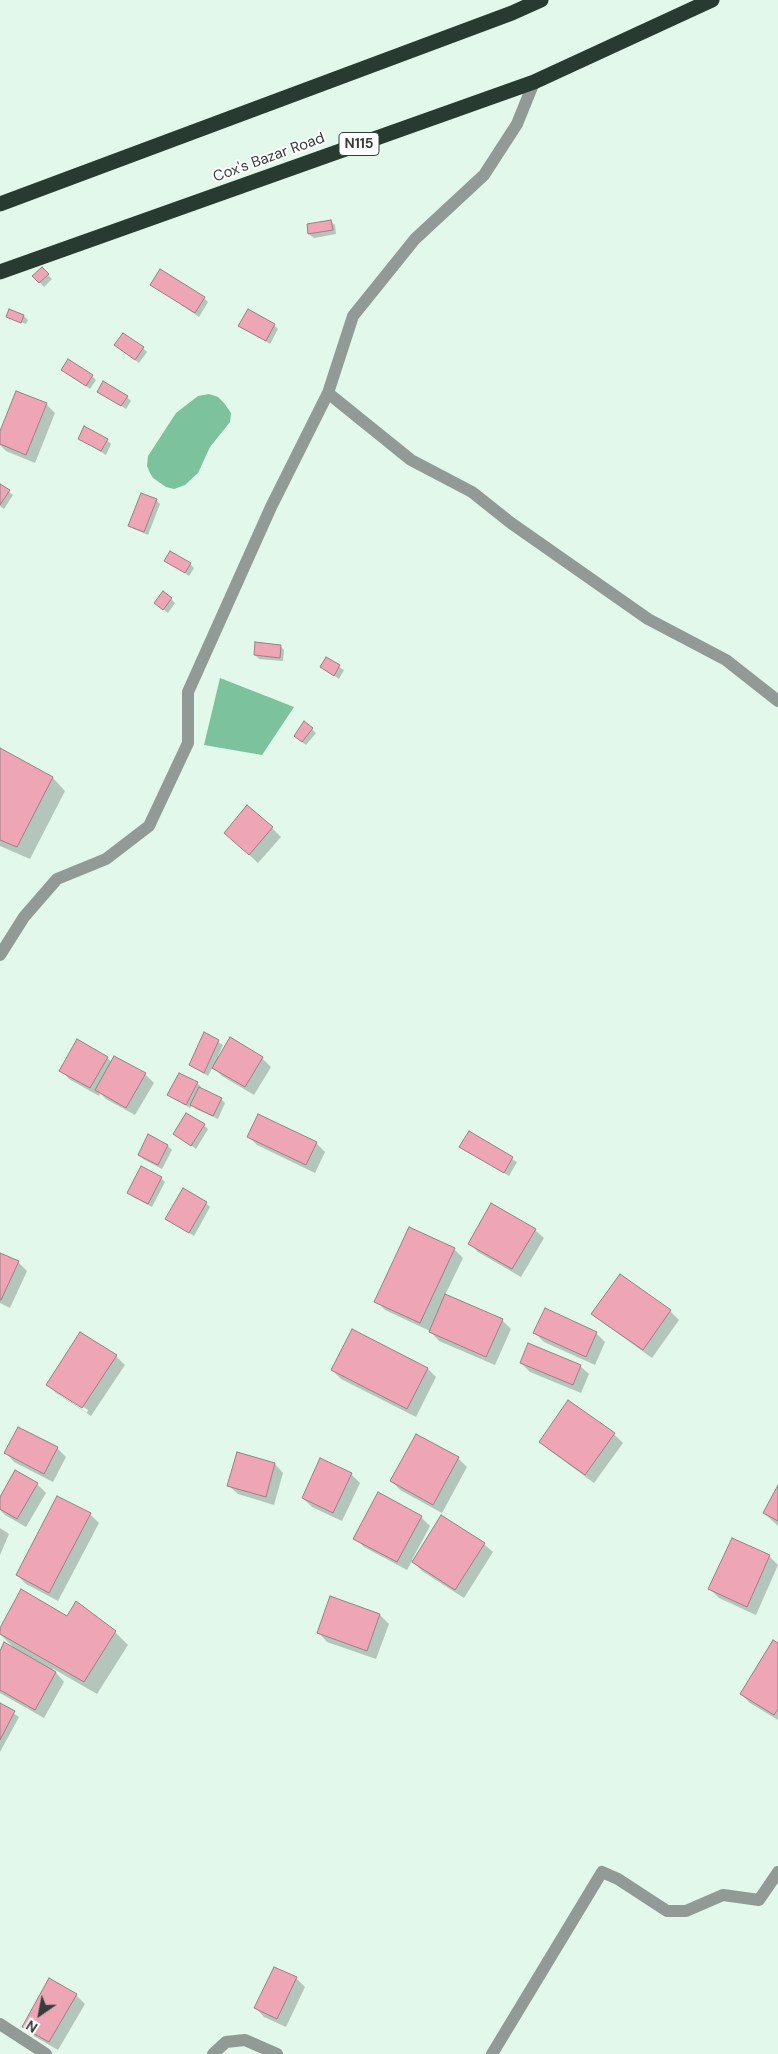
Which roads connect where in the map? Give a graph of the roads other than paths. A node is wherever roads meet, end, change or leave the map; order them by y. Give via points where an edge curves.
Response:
1 (541, 0) edge
2 (712, 0) edge
3 (534, 82) junction
4 (0, 204) edge
5 (0, 272) edge
6 (328, 393) junction
7 (778, 701) edge
8 (0, 955) edge
9 (778, 1872) edge
10 (0, 2024) edge
11 (46, 2054) edge
12 (213, 2054) edge
13 (277, 2054) edge
14 (492, 2054) edge

1 - 4 highway
2 - 3 highway, Cox's Bazar Road / N115
3 - 5 highway, Cox's Bazar Road / N115
3 - 6 street via 517,124 484,175 415,239 353,316
6 - 7 street via 411,460 472,492 648,619 726,660
6 - 8 street via 188,692 188,743 149,826 106,859 58,879 24,917
9 - 14 street via 759,1900 723,1895 686,1911 668,1911 602,1872
10 - 11 street
12 - 13 street via 226,2042 245,2040

